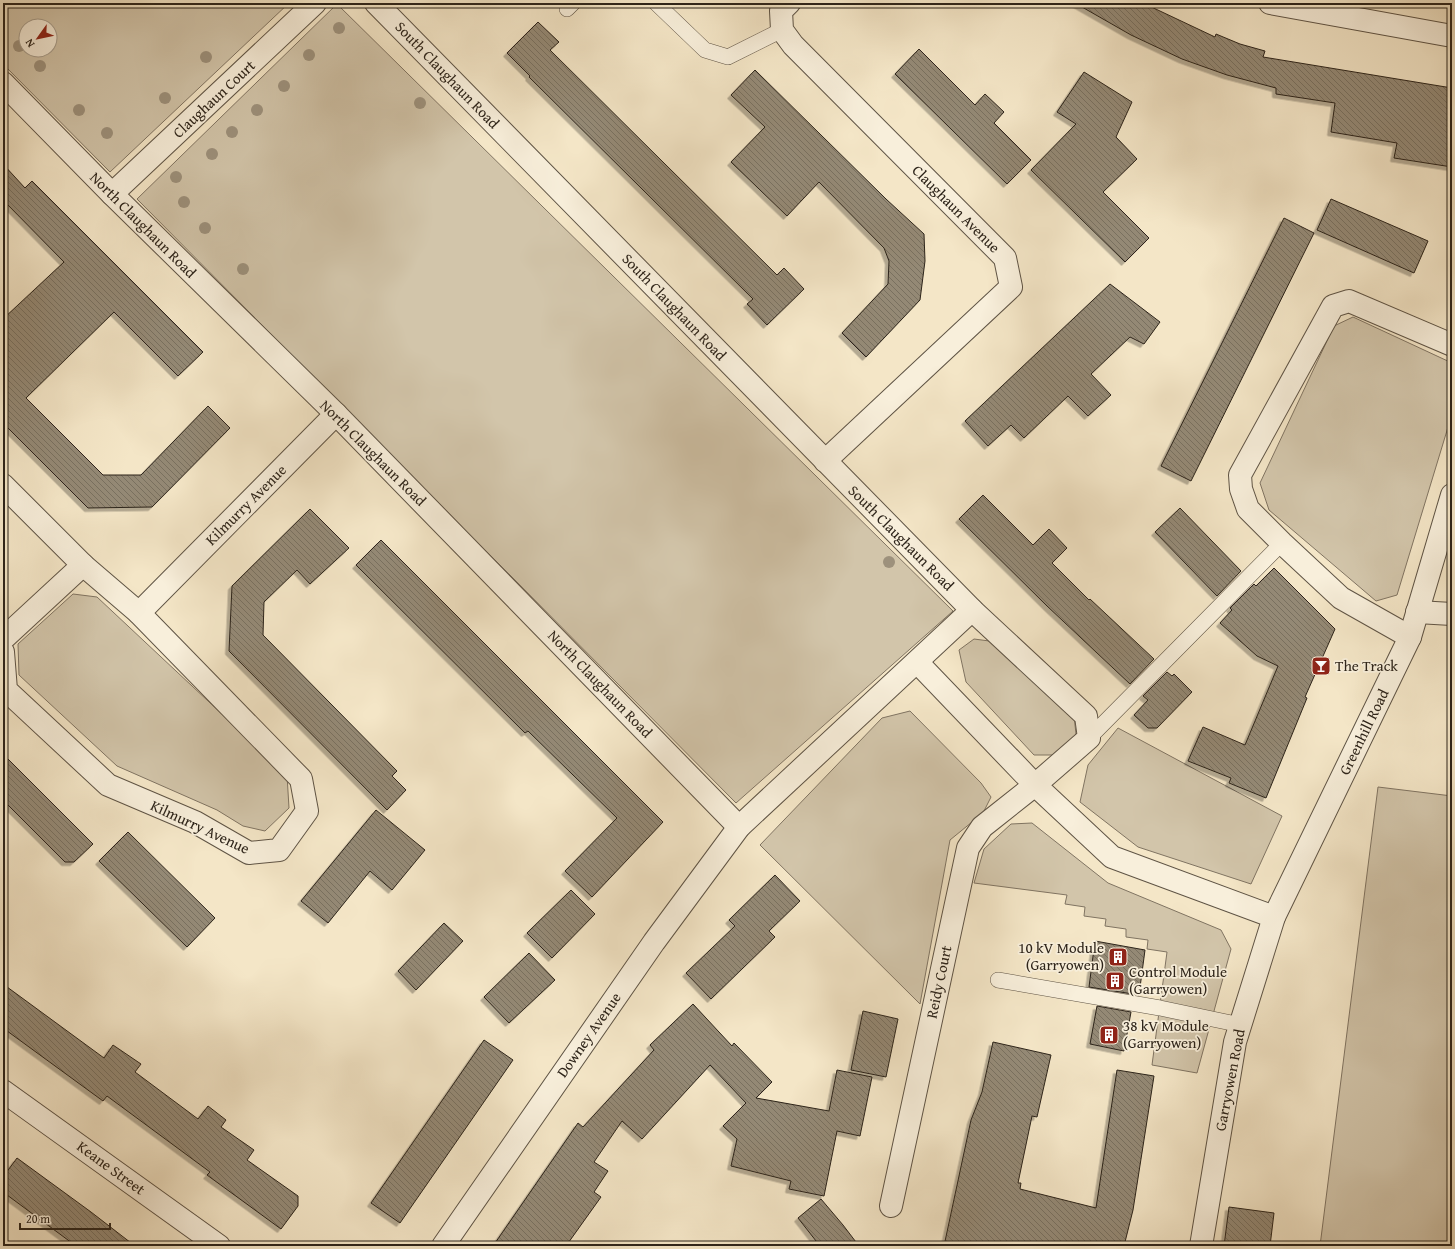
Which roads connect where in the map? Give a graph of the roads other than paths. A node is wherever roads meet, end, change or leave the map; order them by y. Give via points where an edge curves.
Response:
1 (315, 3) edge
2 (376, 3) edge
3 (656, 3) edge
4 (789, 3) edge
5 (1270, 3) edge
6 (782, 30) junction
7 (1452, 36) edge
8 (3, 83) edge
9 (112, 194) junction
10 (1452, 344) edge
11 (336, 414) junction
12 (825, 461) junction
13 (3, 485) edge
14 (1452, 495) edge
15 (1282, 542) junction
16 (84, 565) junction
17 (972, 610) junction
18 (1417, 612) junction
19 (139, 613) junction
20 (1452, 614) edge
21 (1410, 637) junction
22 (3, 639) edge
23 (3, 654) edge
24 (917, 662) junction
25 (1089, 738) junction
26 (1035, 785) junction
27 (739, 827) junction
28 (1274, 917) junction
29 (998, 980) dead end
30 (1241, 1025) junction
31 (3, 1090) edge
32 (891, 1206) dead end
33 (219, 1246) edge
34 (443, 1246) edge
35 (1201, 1246) edge

1 - 9 street, Claughaun Court
2 - 12 street, South Claughaun Road
3 - 6 lane via 705,50 728,57
4 - 6 street via 781,11
5 - 7 street
6 - 12 street, Claughaun Avenue via 793,45 1005,258 1011,287
8 - 9 street, North Claughaun Road
9 - 11 street, North Claughaun Road
10 - 15 street via 1349,301 1333,306 1240,475 1241,490 1248,508
11 - 19 street, Kilmurry Avenue
11 - 27 street, North Claughaun Road
12 - 17 street, South Claughaun Road
13 - 16 street, Kilmurry Avenue
14 - 18 street, Greenhill Road
15 - 21 street via 1341,598
15 - 25 lane
16 - 19 street, Kilmurry Avenue
16 - 22 street
17 - 24 street, Downey Avenue
17 - 25 street, South Claughaun Road via 1086,716
18 - 20 street
18 - 21 street, Greenhill Road
19 - 23 street, Kilmurry Avenue via 301,779 307,811 279,850 249,853 195,822 108,785 6,690
21 - 28 street, Greenhill Road
24 - 26 street
24 - 27 street, Downey Avenue
25 - 26 street, Reidy Court
26 - 28 street via 1112,857
26 - 32 street, Reidy Court via 982,827 968,848
27 - 34 street, Downey Avenue via 654,942
28 - 30 street, Garryowen Road
29 - 30 lane
30 - 35 street, Garryowen Road via 1235,1042
31 - 33 street, Keane Street

